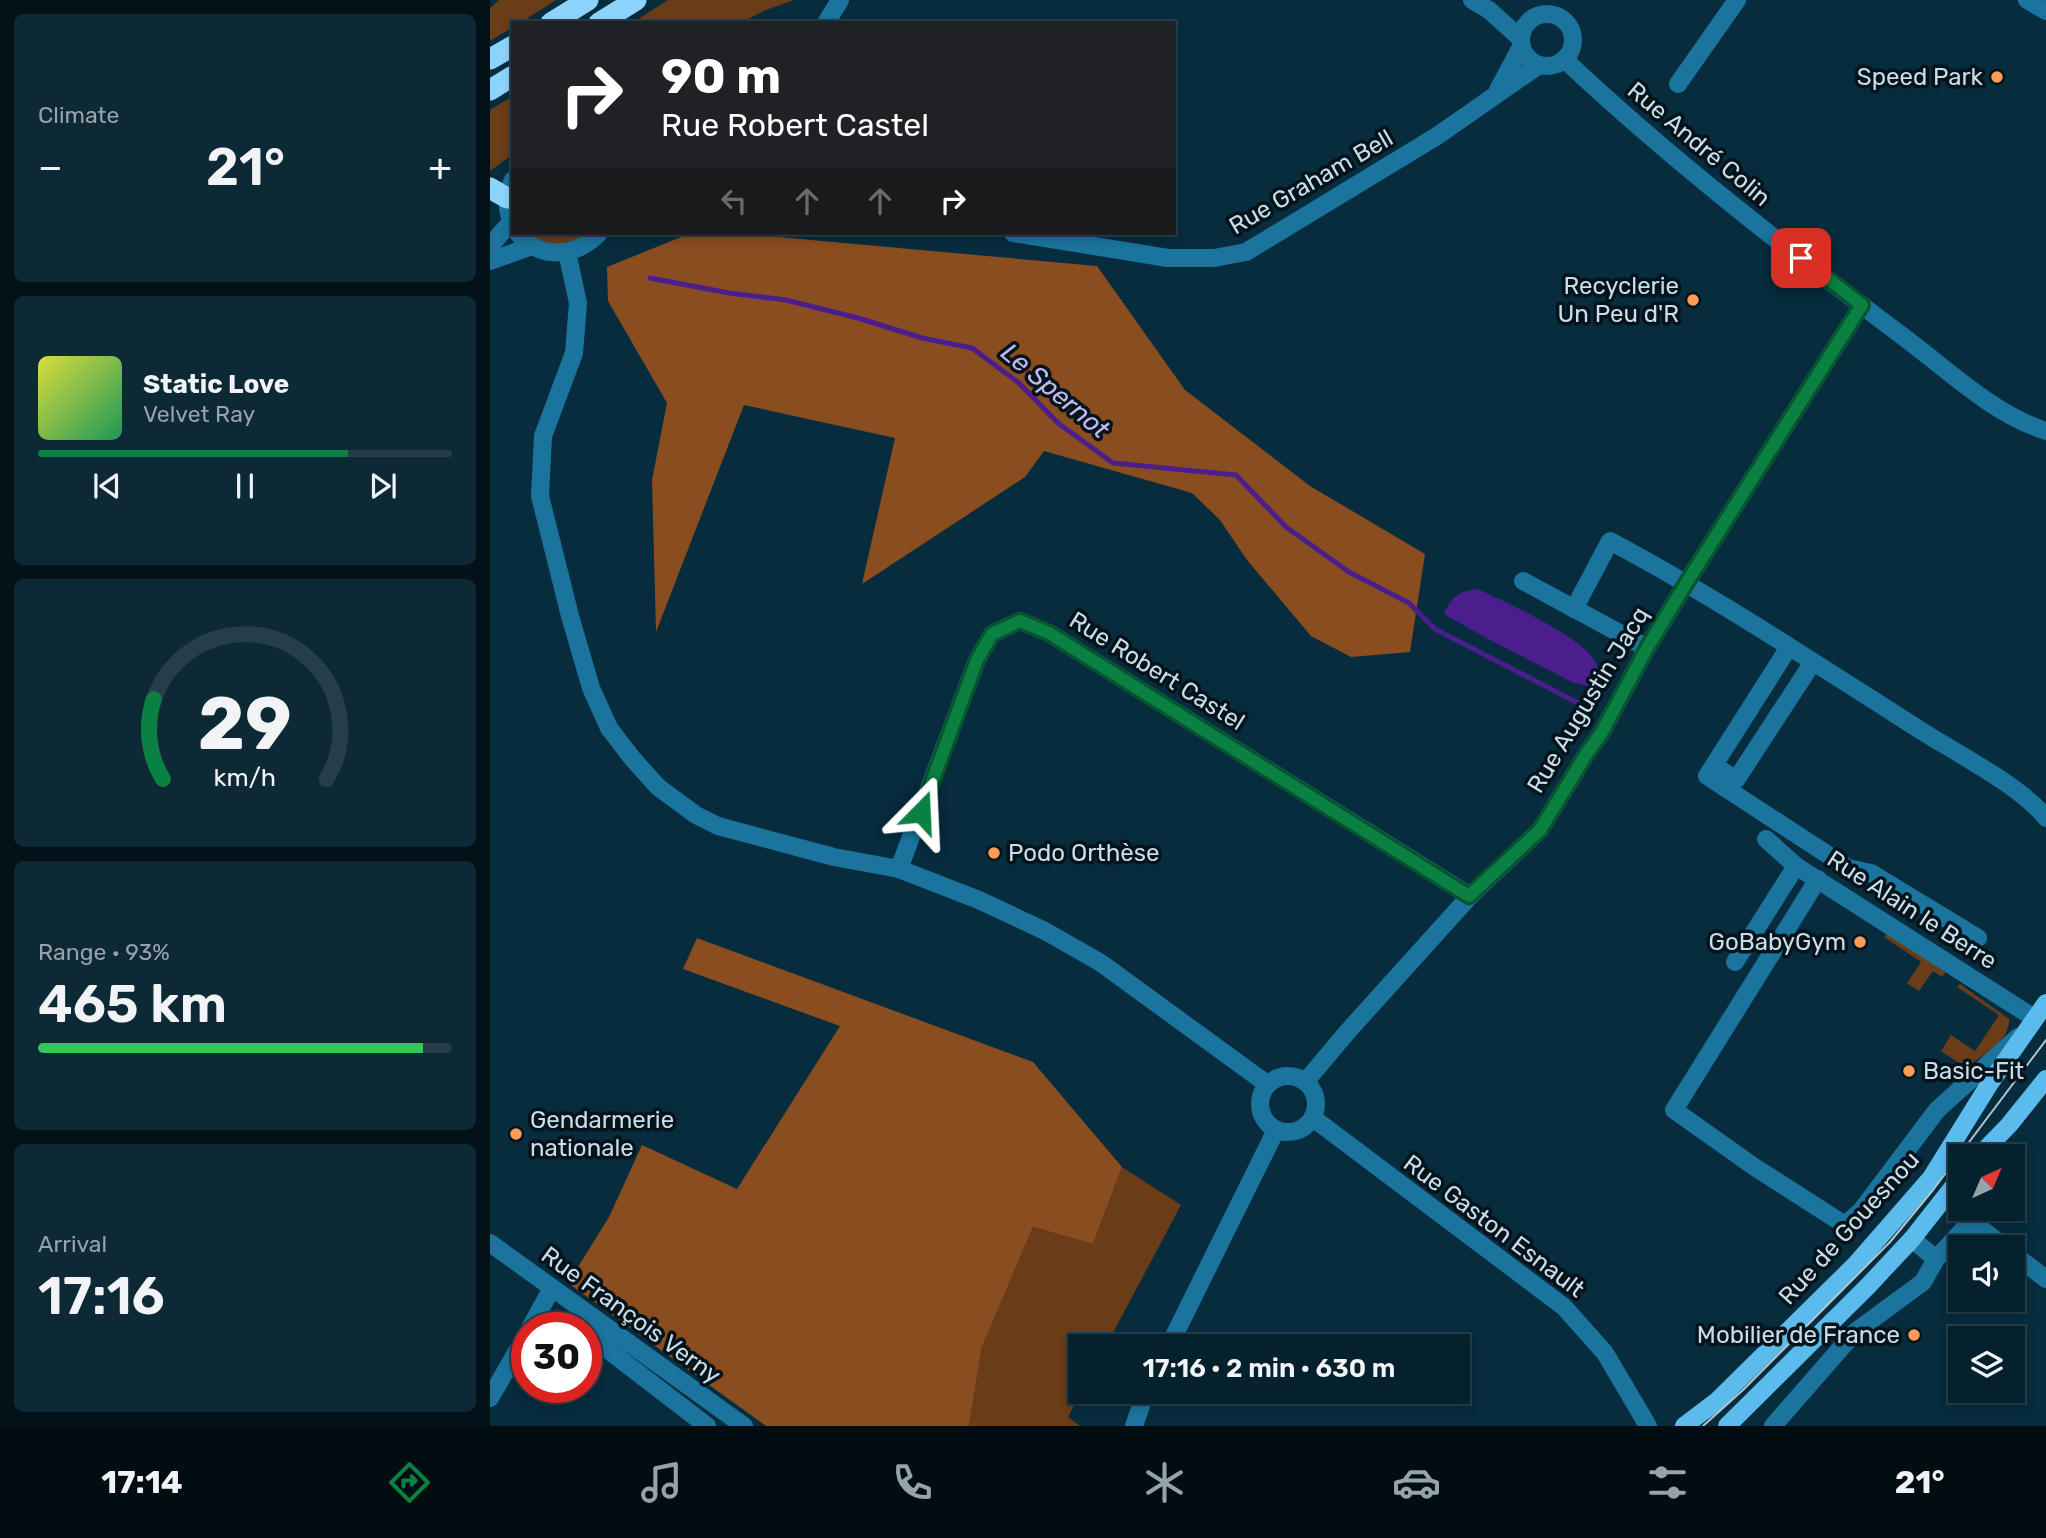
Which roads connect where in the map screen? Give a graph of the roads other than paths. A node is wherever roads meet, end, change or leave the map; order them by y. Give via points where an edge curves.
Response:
1 (577, 0) edge
2 (588, 0) edge
3 (636, 0) edge
4 (840, 0) edge
5 (1472, 0) edge
6 (1737, 0) edge
7 (2027, 0) edge
8 (1555, 7) edge
9 (1489, 10) junction
10 (2046, 11) edge
11 (1529, 20) junction
12 (554, 21) edge
13 (579, 21) edge
14 (602, 21) edge
15 (827, 21) edge
16 (1521, 43) junction
17 (511, 47) edge
18 (490, 59) edge
19 (1564, 60) junction
20 (1539, 65) junction
21 (511, 77) edge
22 (1678, 84) dead end
23 (490, 90) edge
24 (1494, 96) junction
25 (503, 189) edge
26 (511, 216) edge
27 (511, 228) edge
28 (522, 235) edge
29 (597, 235) edge
30 (1025, 235) edge
31 (490, 246) edge
32 (532, 247) junction
33 (567, 252) junction
34 (490, 261) edge
35 (1862, 305) junction
36 (2046, 431) edge
37 (1523, 581) dead end
38 (1687, 582) junction
39 (1574, 609) junction
40 (1789, 647) junction
41 (1647, 648) junction
42 (1813, 662) junction
43 (1714, 765) junction
44 (2046, 818) edge
45 (1766, 839) dead end
46 (1796, 866) junction
47 (899, 869) junction
48 (1818, 879) junction
49 (1469, 896) junction
50 (1978, 939) dead end
51 (1735, 962) dead end
52 (2046, 1003) edge
53 (2030, 1024) junction
54 (2046, 1079) edge
55 (1306, 1081) junction
56 (1267, 1084) junction
57 (1313, 1118) junction
58 (1276, 1130) junction
59 (1991, 1144) edge
60 (1948, 1193) edge
61 (1958, 1235) edge
62 (1989, 1235) edge
63 (1912, 1239) junction
64 (490, 1243) edge
65 (1948, 1246) edge
66 (1936, 1259) junction
67 (2025, 1263) edge
68 (2046, 1279) edge
69 (552, 1288) junction
70 (539, 1312) edge
71 (1175, 1334) edge
72 (602, 1345) edge
73 (511, 1362) edge
74 (490, 1398) edge
75 (1142, 1404) edge
76 (707, 1426) edge
77 (744, 1426) edge
78 (1134, 1426) edge
79 (1648, 1426) edge
80 (1684, 1426) edge
81 (1727, 1426) edge
82 (1773, 1426) edge

1 - 13 street
2 - 12 highway
3 - 14 highway
4 - 15 street
5 - 9 street
6 - 22 street
7 - 10 street
8 - 11 street
8 - 19 street via 1573,37
9 - 11 street
9 - 16 street
11 - 16 street
16 - 20 street via 1525,55
16 - 24 street, Rue Graham Bell
17 - 18 highway
19 - 20 street
19 - 35 street, Rue André Colin via 1645,134
20 - 24 street, Rue Graham Bell
21 - 23 highway
24 - 30 street, Rue Graham Bell via 1437,136 1246,252 1168,258
25 - 26 street
27 - 31 street
28 - 32 street
29 - 33 street
32 - 33 street
32 - 34 street
33 - 47 street via 578,303 574,353 543,436 540,496 591,688 609,727 658,787 718,826 834,858
35 - 36 street, Rue André Colin via 2001,410
35 - 38 street, Rue Augustin Jacq
37 - 39 street
38 - 39 street via 1610,541
38 - 40 street
38 - 41 street, Rue Augustin Jacq
39 - 41 street
40 - 42 street
40 - 43 street
41 - 49 street, Rue Augustin Jacq via 1602,732 1540,830
42 - 43 street via 1736,780
42 - 44 street via 2034,803
43 - 50 street via 1707,776 1848,868 1871,873
45 - 46 street, Rue Alain le Berre
46 - 48 street, Rue Alain le Berre
46 - 51 street
47 - 49 street, Rue Robert Castel via 977,660 992,634 1020,621 1049,633
47 - 56 street via 1045,930 1101,963
48 - 53 street, Rue Alain le Berre
48 - 53 street via 1674,1110 1753,1166 1845,1225 1861,1211 1937,1110
49 - 55 street, Rue Augustin Jacq
52 - 53 main road, Rue de Gouesnou
53 - 80 main road, Rue de Gouesnou via 1931,1178 1856,1265 1717,1402
54 - 59 main road
55 - 56 street via 1286,1075
55 - 57 street via 1316,1098
56 - 58 street via 1260,1096 1260,1109
57 - 58 street via 1297,1131
57 - 79 street, Rue Gaston Esnault via 1564,1307 1605,1353
58 - 71 street
60 - 63 main road, Rue de Gouesnou
61 - 62 street via 1971,1221
63 - 66 street
63 - 81 main road, Rue de Gouesnou
64 - 69 street, Rue François Verny
65 - 66 street
66 - 82 street via 1923,1282 1855,1332
67 - 68 street
69 - 70 street
69 - 77 street, Rue François Verny
72 - 76 street
73 - 74 street
75 - 78 street

